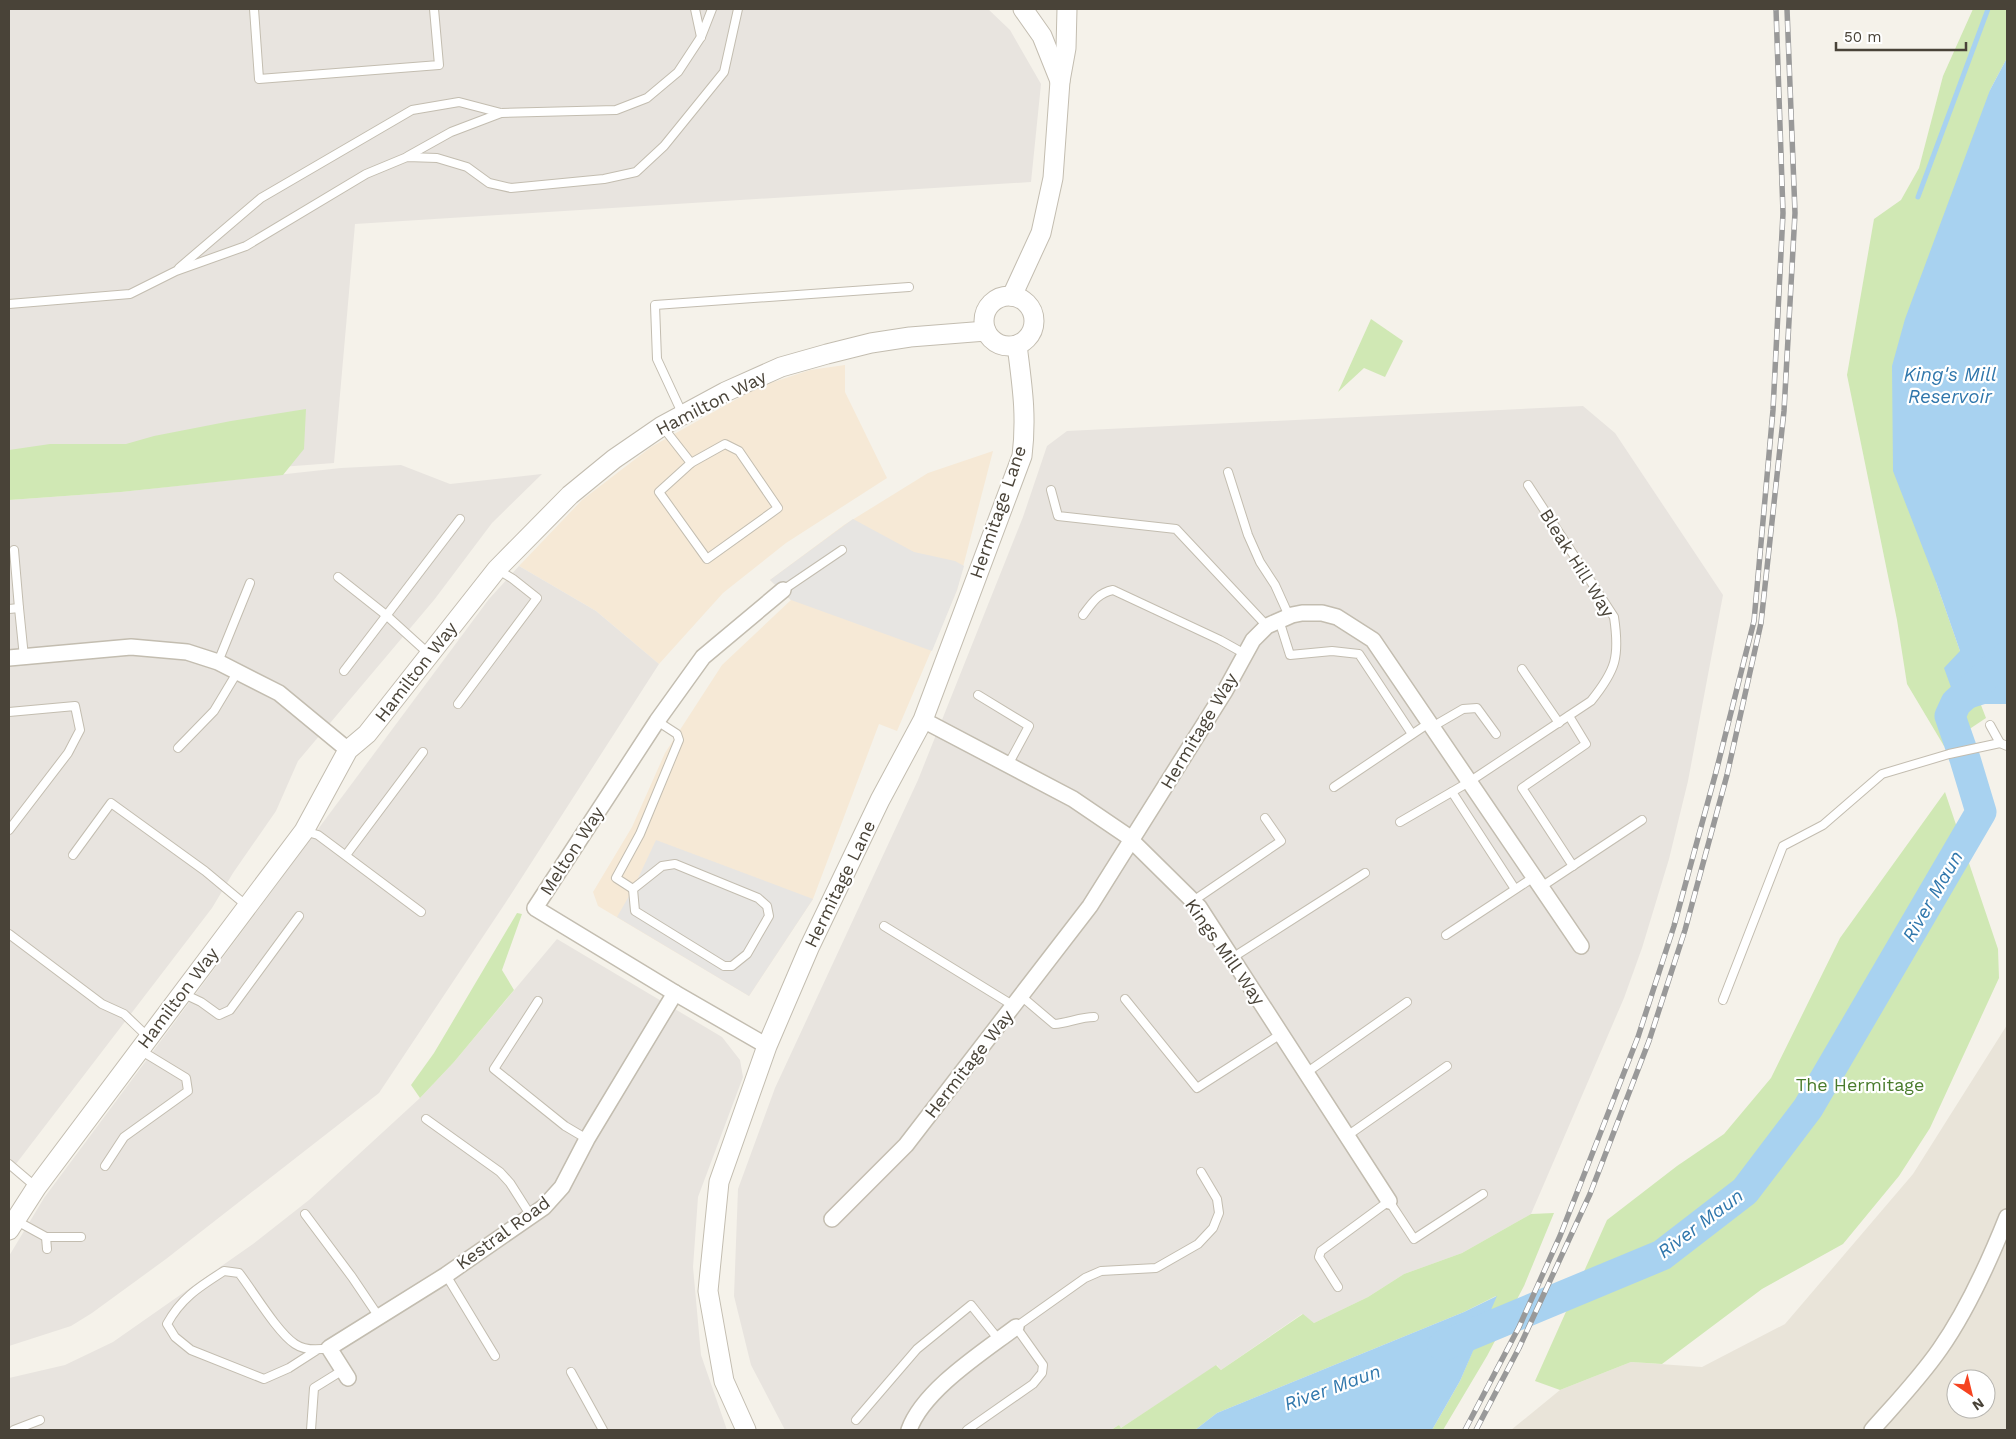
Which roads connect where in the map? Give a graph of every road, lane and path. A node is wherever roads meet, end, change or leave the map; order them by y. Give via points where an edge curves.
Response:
1 (254, 9) edge
2 (434, 9) edge
3 (695, 9) edge
4 (712, 9) edge
5 (738, 9) edge
6 (1023, 9) edge
7 (1067, 9) edge
8 (701, 37) junction
9 (1060, 81) junction
10 (501, 113) junction
11 (407, 157) junction
12 (176, 271) junction
13 (909, 287) dead end
14 (1012, 296) junction
15 (9, 304) edge
16 (986, 331) junction
17 (1017, 345) junction
18 (683, 415) junction
19 (662, 426) junction
20 (691, 463) junction
21 (1228, 472) dead end
22 (1528, 485) dead end
23 (1051, 490) dead end
24 (460, 518) dead end
25 (14, 550) dead end
26 (842, 550) dead end
27 (497, 569) junction
28 (338, 577) dead end
29 (250, 583) dead end
30 (783, 590) joint
31 (19, 608) junction
32 (9, 609) edge
33 (386, 615) junction
34 (1083, 615) dead end
35 (1278, 620) junction
36 (1245, 654) junction
37 (430, 655) junction
38 (16, 657) edge
39 (218, 662) junction
40 (1378, 665) junction
41 (1522, 669) dead end
42 (238, 671) junction
43 (344, 672) dead end
44 (978, 695) dead end
45 (458, 704) dead end
46 (9, 712) edge
47 (1569, 716) junction
48 (923, 720) junction
49 (657, 721) junction
50 (1559, 723) junction
51 (1990, 724) dead end
52 (1431, 725) junction
53 (1412, 734) junction
54 (1496, 734) dead end
55 (2004, 745) edge
56 (178, 748) dead end
57 (348, 750) junction
58 (423, 752) dead end
59 (1008, 765) junction
60 (1469, 782) junction
61 (1334, 787) dead end
62 (1452, 792) junction
63 (1265, 818) dead end
64 (1642, 820) dead end
65 (1400, 822) dead end
66 (9, 830) edge
67 (304, 831) junction
68 (1131, 841) junction
69 (73, 855) dead end
70 (346, 856) junction
71 (1573, 866) junction
72 (1365, 873) dead end
73 (1537, 882) junction
74 (633, 889) junction
75 (1516, 889) junction
76 (1193, 901) junction
77 (247, 906) junction
78 (421, 912) dead end
79 (299, 916) dead end
80 (884, 926) dead end
81 (9, 934) edge
82 (1446, 935) dead end
83 (1581, 946) dead end
84 (1232, 958) junction
85 (182, 993) junction
86 (674, 993) junction
87 (1125, 999) dead end
88 (1724, 1000) dead end
89 (538, 1001) dead end
90 (1018, 1001) junction
91 (1407, 1002) dead end
92 (1094, 1017) dead end
93 (1281, 1034) junction
94 (144, 1044) junction
95 (767, 1046) junction
96 (1447, 1066) dead end
97 (1306, 1073) junction
98 (426, 1119) dead end
99 (1347, 1136) junction
100 (587, 1139) junction
101 (9, 1164) edge
102 (105, 1166) dead end
103 (1201, 1172) dead end
104 (36, 1188) junction
105 (1483, 1194) dead end
106 (1389, 1201) junction
107 (305, 1214) dead end
108 (531, 1216) junction
109 (2007, 1217) edge
110 (832, 1219) dead end
111 (12, 1226) edge
112 (46, 1237) junction
113 (81, 1237) dead end
114 (47, 1249) dead end
115 (446, 1275) junction
116 (1338, 1287) dead end
117 (380, 1317) junction
118 (1016, 1327) junction
119 (999, 1340) junction
120 (323, 1349) junction
121 (496, 1356) dead end
122 (571, 1372) dead end
123 (345, 1374) joint
124 (40, 1420) dead end
125 (856, 1420) dead end
126 (14, 1430) edge
127 (311, 1430) edge
128 (603, 1430) edge
129 (746, 1430) edge
130 (909, 1430) edge
131 (967, 1430) edge
132 (1872, 1430) edge

1 - 2 lane via 259,79 439,65
3 - 8 lane
4 - 8 lane
5 - 11 lane via 724,72 664,146 636,172 604,179 511,188 489,183 467,167 438,158
6 - 9 street via 1042,36
7 - 9 street via 1066,48
8 - 10 lane via 678,72 647,98 616,110
9 - 14 street via 1054,178 1041,233
10 - 11 lane via 451,132
10 - 12 lane via 459,102 412,110 261,198
11 - 12 lane via 366,174 246,246
12 - 15 lane via 130,294
13 - 18 lane via 655,305 657,359
14 - 16 street via 1002,296 988,306 984,315
14 - 17 street via 1028,304 1034,321 1027,339
16 - 17 street via 992,341 1001,346
16 - 18 street, Hamilton Way via 902,338 827,354 781,367
17 - 48 street, Hermitage Lane via 1024,394 1022,456
18 - 19 street, Hamilton Way
19 - 20 lane
19 - 27 street, Hamilton Way via 570,495
20 - 20 lane via 725,444 739,452 778,508 707,559 658,492
21 - 35 lane via 1248,534 1260,562 1276,585
22 - 47 lane, Bleak Hill Way via 1614,617 1618,643 1614,666 1605,684 1590,701
23 - 35 lane via 1058,516 1176,529
24 - 33 lane
25 - 31 lane
26 - 30 lane
27 - 37 street, Hamilton Way
27 - 45 lane via 537,598
28 - 33 lane
29 - 39 lane
30 - 49 street, Melton Way via 703,657
31 - 32 lane
31 - 38 lane
33 - 37 lane
33 - 43 lane
34 - 36 lane via 1097,596 1113,590
35 - 36 street, Hermitage Way via 1253,640
35 - 40 lane via 1290,655 1332,651 1359,654
35 - 40 street via 1302,613 1322,613 1337,618 1373,640
36 - 68 street, Hermitage Way via 1225,692
37 - 57 street, Hamilton Way via 367,734
38 - 39 street via 131,647 186,652
39 - 42 street
40 - 52 street
40 - 53 lane
41 - 50 lane
42 - 56 lane via 214,711
42 - 57 street via 279,693
44 - 59 lane via 1029,726
46 - 66 lane via 75,706 80,730 68,753
47 - 50 lane, Bleak Hill Way
47 - 71 lane via 1586,744 1522,788
48 - 59 street, Kings Mill Way
48 - 95 street, Hermitage Lane via 880,800 813,939
49 - 74 lane via 677,734 679,740 640,834 616,878
49 - 86 street, Melton Way via 535,908
50 - 60 lane, Bleak Hill Way
51 - 55 lane
52 - 53 lane
52 - 54 lane via 1463,709 1477,708
52 - 60 street
53 - 61 lane
55 - 88 lane via 1958,752 1882,774 1823,825 1783,846
57 - 67 street, Hamilton Way
58 - 70 lane
59 - 68 street, Kings Mill Way via 1073,799
60 - 62 lane, Bleak Hill Way
60 - 73 street
62 - 65 lane, Bleak Hill Way
62 - 75 lane
63 - 76 lane via 1281,841
64 - 71 lane
67 - 70 lane via 318,835
67 - 77 street, Hamilton Way
68 - 76 street, Kings Mill Way
68 - 90 street, Hermitage Way via 1090,906
69 - 77 lane via 111,803 205,871
70 - 78 lane
71 - 73 lane
72 - 84 lane
73 - 75 lane
73 - 83 street
74 - 74 lane via 662,866 675,864 758,898 767,906 769,916 746,954 732,966 724,966 635,911
75 - 82 lane
76 - 84 street, Kings Mill Way
77 - 85 street, Hamilton Way
79 - 85 lane via 230,1010 219,1015
80 - 90 lane
81 - 94 lane via 102,1004 124,1014
84 - 93 street, Kings Mill Way
85 - 94 street, Hamilton Way
86 - 95 street, Melton Way
86 - 100 street, Kestral Road
87 - 93 lane via 1196,1088
89 - 100 lane via 494,1069 565,1126
90 - 92 lane via 1054,1024
90 - 110 street, Hermitage Way via 906,1145
91 - 97 lane
93 - 97 street, Kings Mill Way
94 - 102 lane via 186,1078 188,1091 124,1137
94 - 104 street, Hamilton Way
95 - 129 street, Hermitage Lane via 719,1182 708,1291 724,1381
96 - 99 lane
97 - 99 street, Kings Mill Way
98 - 108 lane via 500,1172
99 - 106 street, Kings Mill Way
100 - 108 street, Kestral Road via 562,1187
101 - 104 lane
103 - 118 lane via 1217,1199 1219,1213 1213,1228 1198,1244 1156,1268 1101,1272 1085,1278
104 - 111 street, Hamilton Way
105 - 106 lane via 1414,1239
106 - 116 lane via 1320,1251 1319,1258
107 - 117 lane
108 - 115 street, Kestral Road
109 - 132 street via 1971,1295 1941,1348
111 - 112 lane
112 - 113 lane
112 - 114 lane
115 - 117 street, Kestral Road
115 - 121 lane
117 - 120 street, Kestral Road
118 - 119 street
118 - 131 lane via 1043,1366 1042,1373 1033,1384
119 - 125 lane via 971,1305 917,1349
119 - 130 street via 931,1396
120 - 120 lane via 264,1379 190,1350 175,1337 167,1324 176,1308 206,1282 224,1271 239,1273 290,1339 296,1344
120 - 123 street
122 - 128 lane
123 - 127 lane via 314,1388
124 - 126 lane

